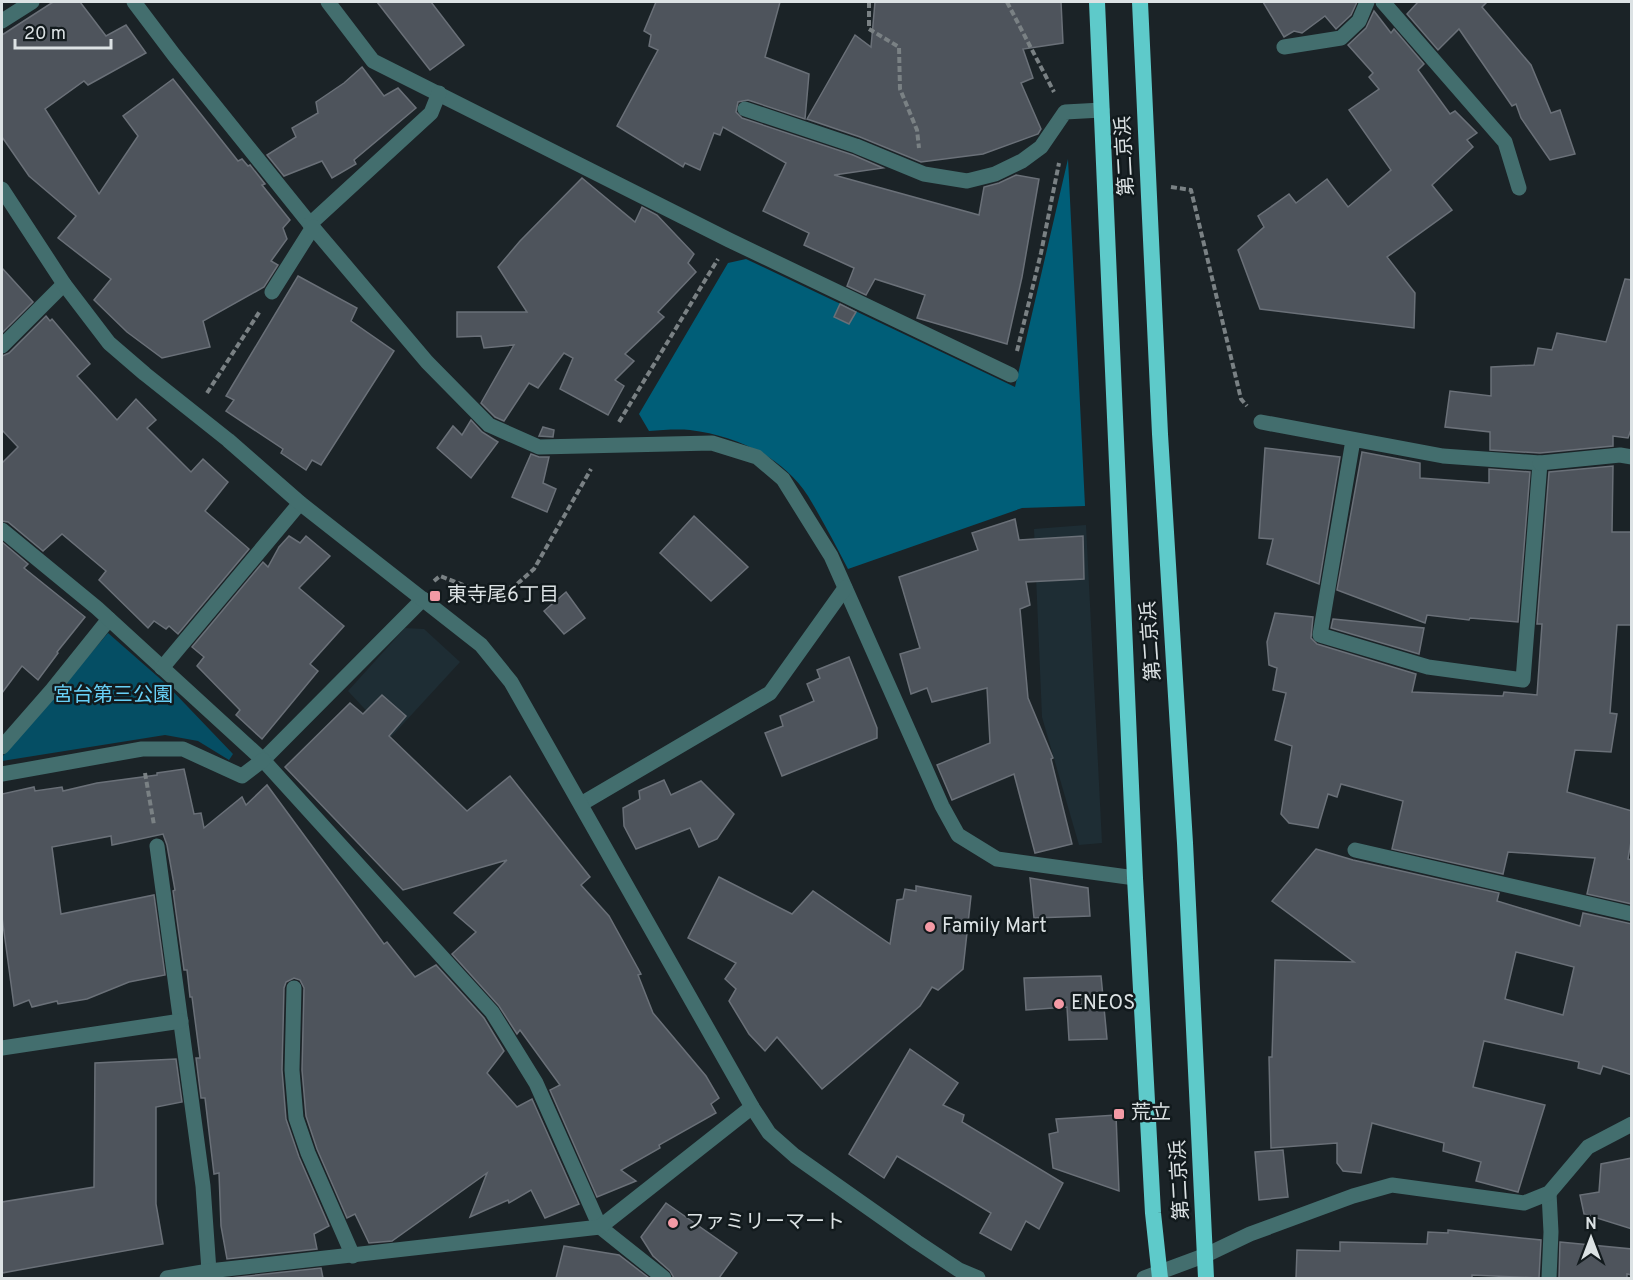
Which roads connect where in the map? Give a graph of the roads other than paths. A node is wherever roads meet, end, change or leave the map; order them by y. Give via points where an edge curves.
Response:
1 (32, 2) edge
2 (134, 2) edge
3 (328, 2) edge
4 (1097, 2) edge
5 (1140, 2) edge
6 (1367, 2) edge
7 (1383, 2) edge
8 (2, 21) edge
9 (1284, 47) dead end
10 (439, 93) junction
11 (745, 109) dead end
12 (1102, 110) junction
13 (1519, 188) dead end
14 (2, 189) edge
15 (311, 226) junction
16 (64, 284) junction
17 (272, 292) road end
18 (2, 346) edge
19 (1011, 375) road end
20 (1261, 422) road end
21 (1353, 440) junction
22 (1632, 457) edge
23 (1540, 463) junction
24 (300, 503) junction
25 (2, 530) edge
26 (845, 588) junction
27 (423, 599) junction
28 (109, 619) junction
29 (162, 668) junction
30 (2, 747) edge
31 (263, 760) junction
32 (2, 774) edge
33 (581, 804) junction
34 (157, 846) road end
35 (1355, 850) dead end
36 (1135, 878) junction
37 (1632, 914) edge
38 (294, 988) dead end
39 (181, 1020) junction
40 (2, 1048) edge
41 (752, 1107) junction
42 (1632, 1124) edge
43 (1549, 1193) junction
44 (600, 1227) junction
45 (1206, 1255) junction
46 (353, 1256) junction
47 (209, 1275) edge
48 (1155, 1277) edge
49 (167, 1278) edge
50 (664, 1278) edge
51 (978, 1278) edge
52 (1206, 1278) edge
53 (1549, 1278) edge

1 - 8 street
2 - 15 street
3 - 10 street via 374,61
4 - 12 highway, 第二京浜
5 - 45 highway, 第二京浜
6 - 9 street via 1359,21 1341,38
7 - 13 street via 1504,142
10 - 15 street via 431,113
10 - 19 street via 729,240
11 - 12 street via 856,146 924,174 967,181 1022,161 1041,147 1065,112
12 - 36 highway, 第二京浜
14 - 16 street
15 - 17 street
15 - 26 street via 427,362 489,425 539,447 712,443 757,458 783,479 831,556
16 - 18 street
16 - 24 street via 109,343
20 - 21 street
21 - 23 street via 1443,456
21 - 23 street via 1320,635 1428,667 1523,680
22 - 23 street
24 - 27 street
24 - 29 street
25 - 28 street
26 - 33 street via 770,693
26 - 36 street via 958,835 997,859
27 - 31 street
27 - 33 street via 481,645 511,682
28 - 29 street
28 - 30 street
29 - 31 street
31 - 32 street via 242,776 183,749 142,748
31 - 44 street via 492,1011 536,1083
33 - 41 street
34 - 39 street
35 - 37 street
36 - 48 highway, 第二京浜
38 - 46 street via 292,1070 296,1118
39 - 40 street
39 - 47 street via 203,1186
41 - 44 street
41 - 51 street via 769,1133 795,1156 916,1242
42 - 43 street via 1588,1147
43 - 45 street via 1524,1203 1392,1185 1250,1234
43 - 53 street
44 - 46 street
44 - 50 street
45 - 48 street
45 - 52 highway, 第二京浜
46 - 47 street
47 - 49 street

